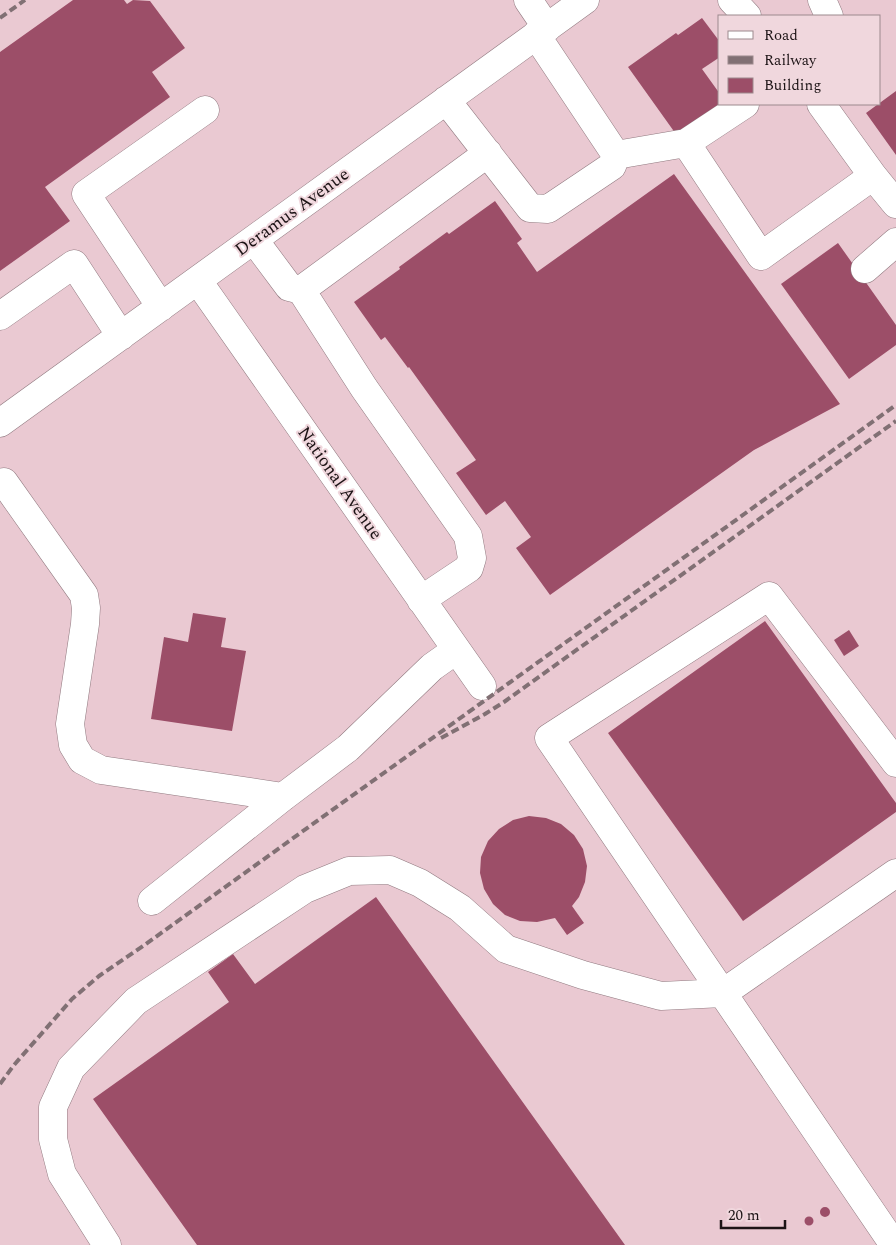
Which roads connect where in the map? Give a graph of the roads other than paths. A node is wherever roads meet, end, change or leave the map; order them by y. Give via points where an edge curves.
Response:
1 (528, 0) edge
2 (585, 0) edge
3 (732, 0) edge
4 (822, 0) edge
5 (746, 15) edge
6 (830, 15) edge
7 (541, 32) junction
8 (446, 100) junction
9 (744, 105) edge
10 (822, 105) edge
11 (204, 110) dead end
12 (686, 143) junction
13 (488, 153) junction
14 (616, 155) junction
15 (874, 176) junction
16 (896, 204) edge
17 (254, 240) junction
18 (896, 242) edge
19 (865, 269) dead end
20 (198, 281) junction
21 (301, 290) junction
22 (161, 307) junction
23 (0, 316) edge
24 (121, 336) junction
25 (0, 424) edge
26 (4, 482) dead end
27 (421, 600) junction
28 (456, 650) junction
29 (482, 686) dead end
30 (896, 763) edge
31 (283, 797) junction
32 (896, 873) edge
33 (152, 901) dead end
34 (723, 993) junction
35 (107, 1245) edge
36 (894, 1245) edge

1 - 7 street
2 - 7 street, Deramus Avenue
3 - 5 street
4 - 6 street
7 - 8 street, Deramus Avenue
7 - 14 street
8 - 13 street
8 - 17 street, Deramus Avenue
9 - 12 street
10 - 15 street
11 - 22 street via 86,194
12 - 14 street
12 - 15 street via 761,256
13 - 14 street via 530,208 548,209 612,166
13 - 21 street
15 - 16 street
17 - 20 street, Deramus Avenue
17 - 21 street via 289,287
18 - 19 street
20 - 22 street, Deramus Avenue
20 - 27 street, National Avenue
21 - 27 street via 364,388 468,536 472,558 469,568
22 - 24 street, Deramus Avenue
23 - 24 street via 74,264
24 - 25 street, Deramus Avenue
26 - 31 street via 84,595 85,624 70,724 73,745 82,760 101,770
27 - 28 street, National Avenue
28 - 29 street, National Avenue
28 - 31 street via 432,667 348,748
30 - 34 street via 769,596 549,738
31 - 33 street
32 - 34 street
34 - 35 street via 661,996 583,975 506,949 460,908 405,876 390,870 340,874 305,889 136,1001 71,1068 53,1107 53,1139 62,1174
34 - 36 street

